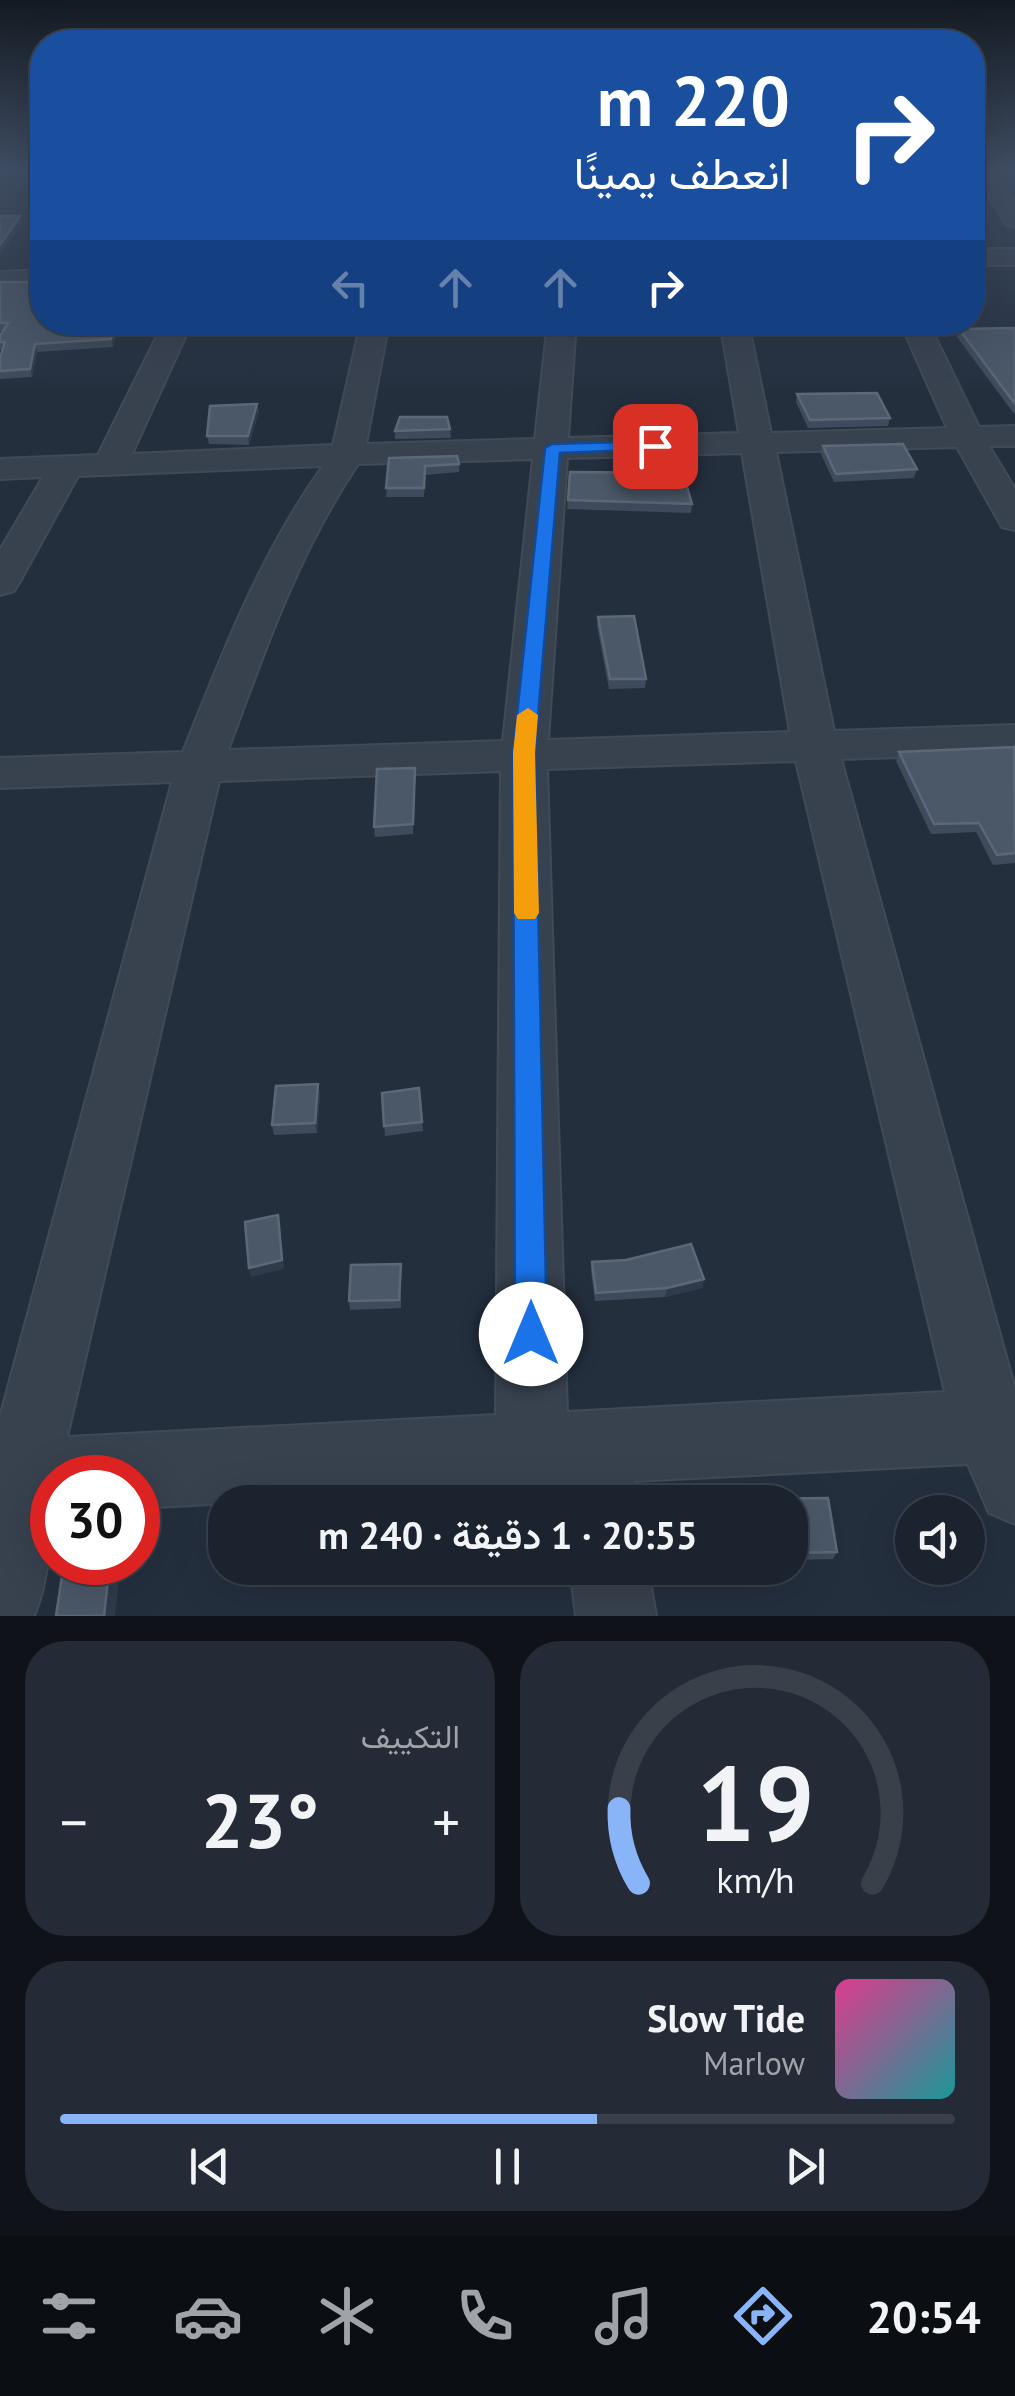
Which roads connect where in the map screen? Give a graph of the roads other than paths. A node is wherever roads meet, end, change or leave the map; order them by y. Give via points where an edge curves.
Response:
1 (1015, 257) edge
2 (985, 258) edge
3 (30, 273) edge
4 (0, 280) edge
5 (172, 335) edge
6 (371, 335) edge
7 (561, 335) edge
8 (736, 335) edge
9 (920, 335) edge
10 (1015, 436) edge
11 (968, 438) junction
12 (757, 443) junction
13 (552, 448) junction
14 (347, 456) junction
15 (109, 466) junction
16 (66, 468) junction
17 (0, 470) edge
18 (1015, 518) edge
19 (0, 582) edge
20 (1015, 738) edge
21 (815, 744) junction
22 (524, 753) junction
23 (199, 768) junction
24 (0, 773) edge
25 (1006, 1446) edge
26 (575, 1467) edge
27 (10, 1477) edge
28 (611, 1585) edge
29 (0, 1602) edge
30 (616, 1616) edge

1 - 2 street
3 - 4 street
5 - 15 street
6 - 14 street
7 - 13 street
8 - 12 street
9 - 11 street
10 - 11 street
11 - 12 street
11 - 18 street
12 - 13 street
12 - 21 street
13 - 14 street
13 - 22 street
14 - 15 street
14 - 23 street via 270,585
15 - 16 street
16 - 17 street
16 - 19 street
20 - 21 street
21 - 22 street
21 - 25 street
22 - 23 street
22 - 26 street
23 - 24 street
23 - 27 street
25 - 26 street
26 - 27 street
27 - 29 street
28 - 30 street

